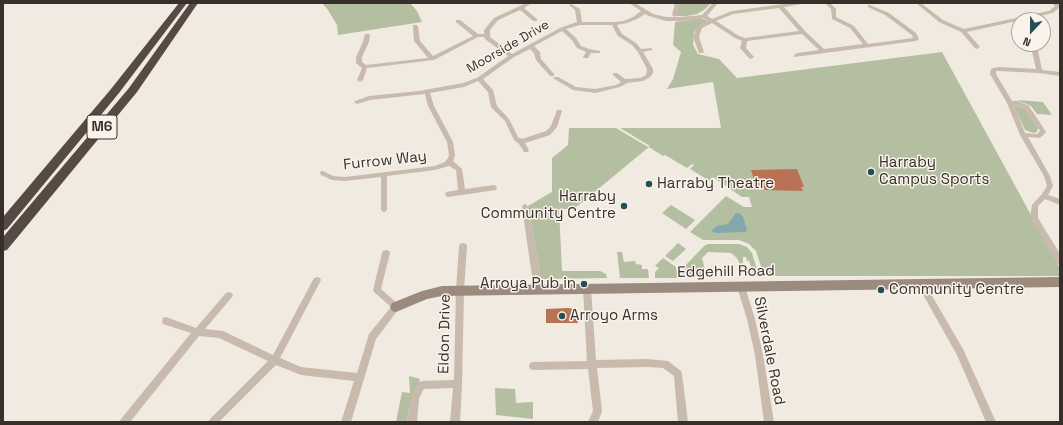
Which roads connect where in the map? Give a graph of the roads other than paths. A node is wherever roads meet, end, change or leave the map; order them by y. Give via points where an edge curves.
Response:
1 (183, 3) edge
2 (194, 3) edge
3 (530, 3) edge
4 (632, 3) edge
5 (677, 3) edge
6 (716, 3) edge
7 (801, 3) edge
8 (827, 3) edge
9 (918, 3) edge
10 (580, 4) dead end
11 (1057, 5) edge
12 (870, 6) dead end
13 (520, 7) junction
14 (781, 7) junction
15 (644, 12) junction
16 (675, 15) dead end
17 (704, 16) junction
18 (458, 20) dead end
19 (535, 20) dead end
20 (712, 20) junction
21 (580, 23) junction
22 (614, 24) junction
23 (414, 26) dead end
24 (562, 29) junction
25 (963, 31) junction
26 (803, 32) junction
27 (367, 35) dead end
28 (487, 35) junction
29 (476, 36) junction
30 (745, 40) junction
31 (530, 46) junction
32 (867, 46) junction
33 (977, 47) dead end
34 (650, 49) dead end
35 (588, 51) junction
36 (640, 51) junction
37 (823, 51) junction
38 (598, 52) dead end
39 (701, 52) dead end
40 (1035, 52) dead end
41 (512, 56) junction
42 (796, 56) dead end
43 (586, 57) dead end
44 (751, 57) dead end
45 (432, 59) junction
46 (365, 67) junction
47 (1039, 71) junction
48 (614, 74) dead end
49 (1060, 74) edge
50 (478, 79) junction
51 (360, 80) dead end
52 (625, 82) junction
53 (427, 92) junction
54 (357, 102) dead end
55 (1010, 103) junction
56 (559, 111) dead end
57 (1023, 135) junction
58 (521, 142) junction
59 (526, 150) dead end
60 (449, 162) junction
61 (323, 174) dead end
62 (384, 174) junction
63 (494, 188) dead end
64 (462, 192) junction
65 (448, 194) dead end
66 (1044, 196) junction
67 (1060, 202) edge
68 (525, 207) dead end
69 (384, 209) dead end
70 (3, 226) edge
71 (3, 246) edge
72 (463, 246) dead end
73 (386, 253) dead end
74 (1060, 261) edge
75 (317, 280) dead end
76 (1060, 282) edge
77 (921, 284) junction
78 (741, 287) junction
79 (586, 289) junction
80 (460, 290) junction
81 (538, 290) junction
82 (229, 295) dead end
83 (396, 307) junction
84 (166, 321) dead end
85 (197, 332) junction
86 (275, 360) junction
87 (592, 365) junction
88 (533, 366) dead end
89 (359, 377) junction
90 (458, 384) junction
91 (124, 422) edge
92 (213, 422) edge
93 (346, 422) edge
94 (412, 422) edge
95 (455, 422) edge
96 (593, 422) edge
97 (683, 422) edge
98 (769, 422) edge
99 (991, 422) edge

1 - 70 highway, M6 via 115,91
2 - 71 highway, M6 via 133,90
3 - 13 street
4 - 15 street
5 - 16 street
6 - 17 street
7 - 14 street
8 - 32 street via 833,9 834,18 852,27
9 - 25 street via 941,22
10 - 21 street via 573,6 578,10
11 - 25 street via 1051,12
12 - 32 street via 887,14 914,34 916,39
13 - 19 street
13 - 28 street via 496,19 487,30
14 - 20 street via 732,13
14 - 26 street
15 - 17 street via 670,19
15 - 22 street, Moorside Drive via 635,18
17 - 20 street
18 - 29 street
20 - 30 street
20 - 39 street via 700,27 696,37
21 - 22 street, Moorside Drive
21 - 24 street, Moorside Drive
22 - 36 street via 620,35
23 - 45 street via 417,40
24 - 31 street, Moorside Drive
24 - 35 street via 579,47
25 - 33 street
26 - 30 street
26 - 37 street
27 - 46 street via 359,57 359,63
28 - 29 street
28 - 41 street via 487,38
29 - 45 street
30 - 44 street via 743,48
31 - 41 street, Moorside Drive
31 - 52 street via 554,77 569,86 587,91 601,91
32 - 37 street
34 - 36 street
35 - 38 street
35 - 43 street
36 - 52 street via 650,69 649,74 641,80
37 - 42 street
40 - 47 street
41 - 50 street, Moorside Drive
45 - 46 street
46 - 51 street
47 - 49 street
47 - 55 street via 993,70
48 - 52 street
50 - 53 street, Moorside Drive via 464,85
50 - 58 street via 491,90 494,107 507,120 516,138
53 - 54 street, Moorside Drive via 369,98
53 - 60 street via 431,106 450,142 452,155
55 - 57 street
55 - 57 street via 1027,107 1043,132 1038,136
56 - 58 street via 554,127 548,133
57 - 66 street via 1047,176 1050,186
58 - 59 street
60 - 62 street, Furrow Way via 439,168
60 - 64 street via 459,169
61 - 62 street, Furrow Way via 340,179
62 - 69 street
63 - 64 street
64 - 65 street
66 - 67 street
66 - 74 street via 1035,205 1034,218
68 - 81 street
72 - 80 street, Eldon Drive
73 - 83 street via 377,290
75 - 86 street
76 - 77 street, Edgehill Road
77 - 78 street, Edgehill Road
77 - 99 street via 960,352
78 - 79 street, Edgehill Road
78 - 98 street, Silverdale Road via 759,355
79 - 81 street, Edgehill Road
79 - 87 street
80 - 81 street, Edgehill Road
80 - 83 street, Edgehill Road via 426,294
80 - 90 street, Eldon Drive
82 - 85 street
83 - 89 street via 372,337
84 - 85 street
85 - 86 street via 220,334
85 - 91 street
86 - 89 street via 302,371
86 - 92 street
87 - 88 street
87 - 96 street via 598,411
87 - 97 street via 660,363 670,366 678,374
89 - 93 street
90 - 94 street via 422,385 415,399
90 - 95 street, Eldon Drive

